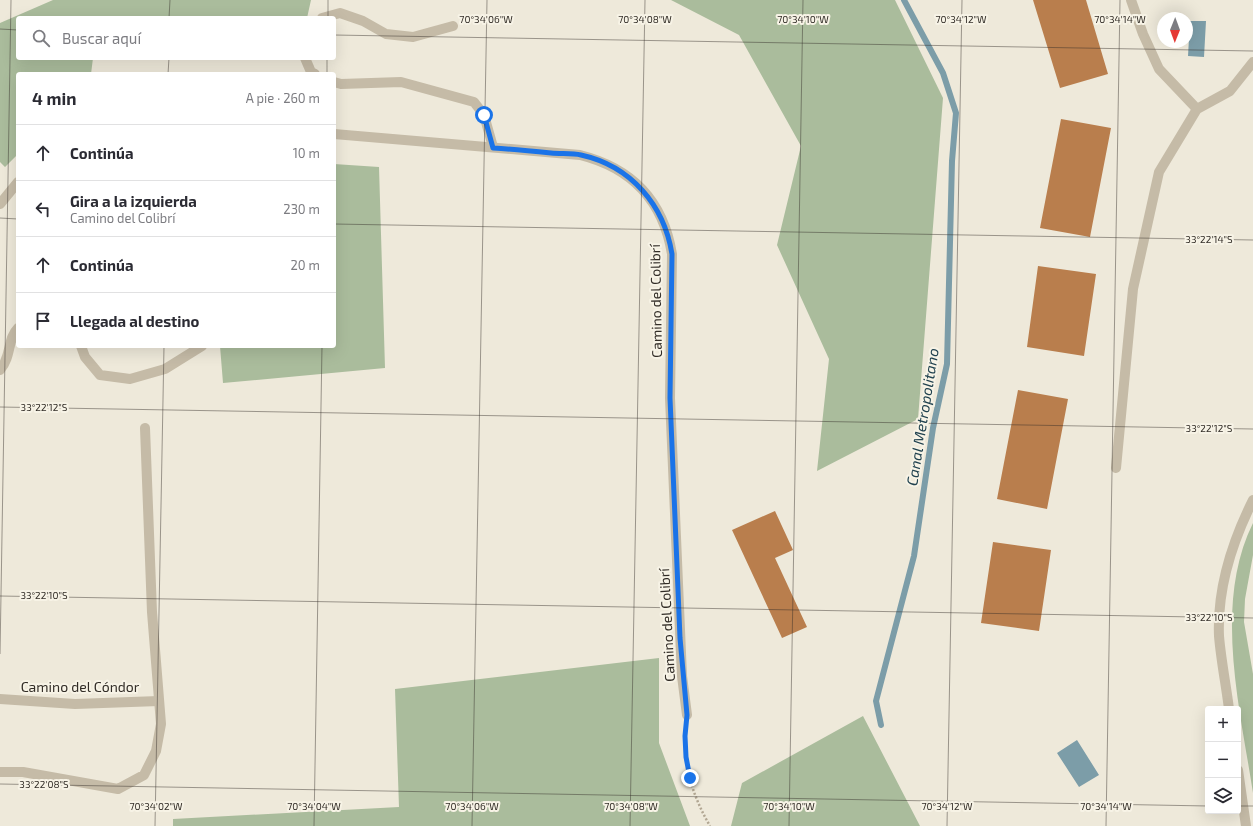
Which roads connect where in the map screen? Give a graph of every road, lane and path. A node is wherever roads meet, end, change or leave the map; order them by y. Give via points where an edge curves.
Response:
1 (1131, 0) edge
2 (329, 16) edge
3 (453, 26) dead end
4 (306, 60) edge
5 (1253, 62) edge
6 (311, 72) edge
7 (336, 83) edge
8 (1197, 109) junction
9 (336, 134) edge
10 (493, 148) junction
11 (16, 184) edge
12 (0, 204) edge
13 (16, 330) edge
14 (82, 348) edge
15 (199, 348) edge
16 (0, 370) edge
17 (145, 428) dead end
18 (1116, 468) dead end
19 (1253, 500) edge
20 (0, 699) edge
21 (159, 700) junction
22 (1229, 706) edge
23 (687, 715) joint
24 (0, 772) edge
25 (1239, 778) edge
26 (710, 826) edge
27 (1246, 826) edge

1 - 8 street via 1159,69
2 - 3 street via 340,13 363,21 386,34 413,37
4 - 6 street
5 - 8 street via 1230,91
7 - 10 street via 401,82 474,102 484,115
8 - 18 street via 1159,172 1134,281
9 - 10 street, Camino del Colibrí
10 - 23 street, Camino del Colibrí via 580,155 610,165 623,172 647,195 657,208 670,238 670,398 680,638
11 - 12 street
13 - 16 street via 13,333 7,362
14 - 15 street via 85,357 100,375 130,379 165,369
17 - 21 street via 152,612
19 - 22 street via 1234,542 1222,589 1219,635
20 - 21 street, Camino del Cóndor via 75,704
21 - 24 street via 161,724 156,752 144,775 118,789 23,772
23 - 26 path via 686,750 690,778 696,798
25 - 27 street

